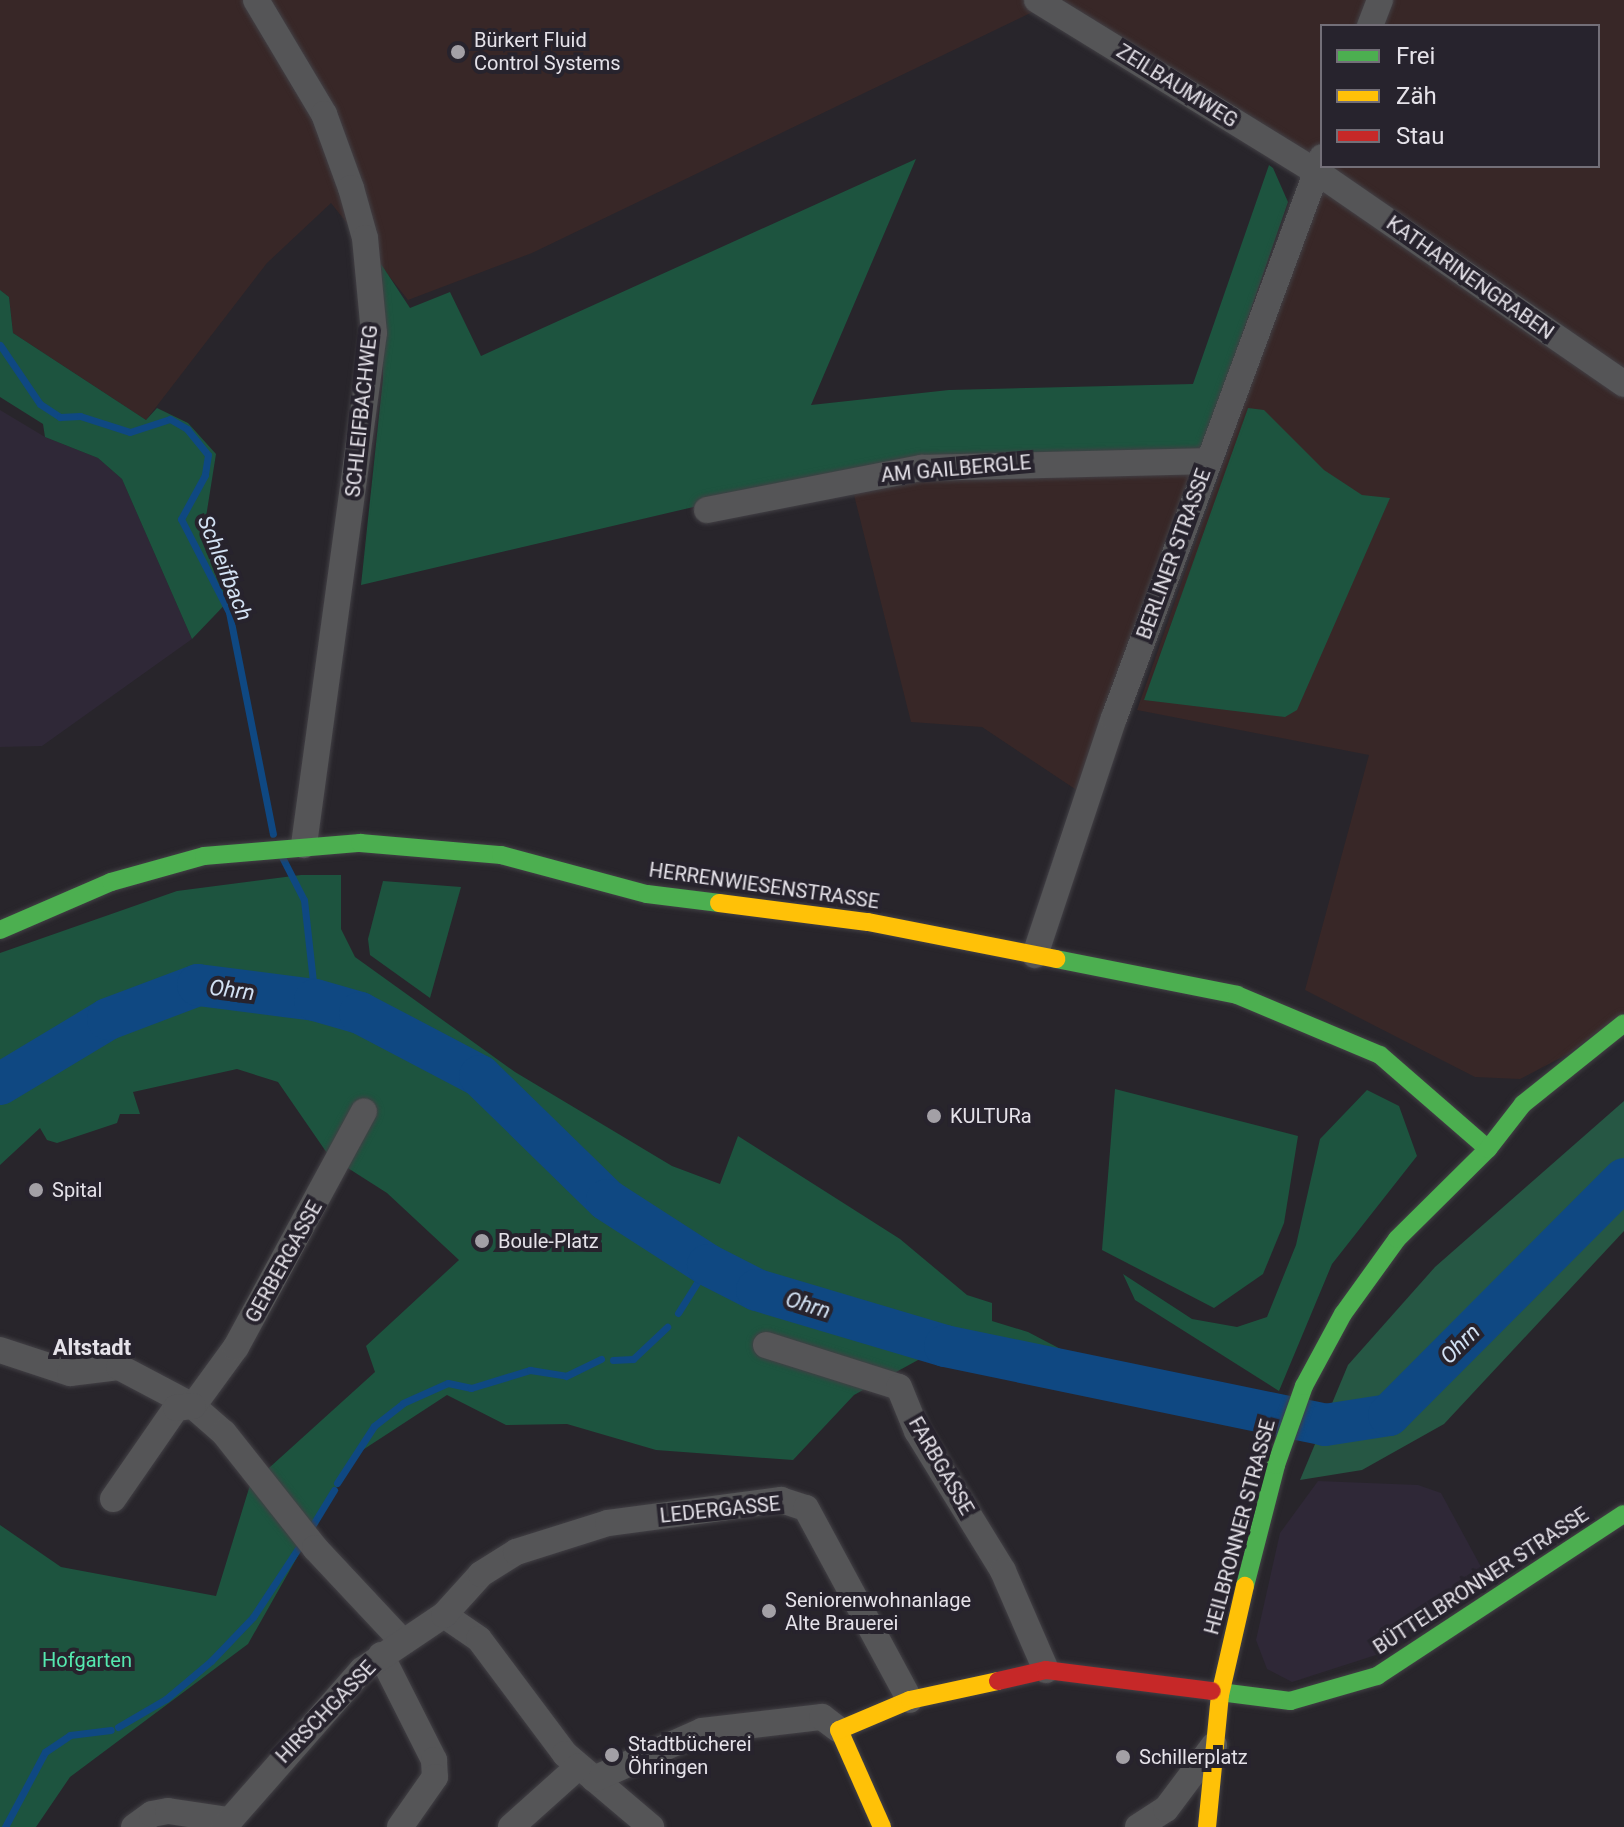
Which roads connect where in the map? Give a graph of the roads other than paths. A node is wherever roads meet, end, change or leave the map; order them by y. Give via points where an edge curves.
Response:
1 (256, 0) edge
2 (1037, 0) edge
3 (1380, 0) edge
4 (1371, 24) edge
5 (1319, 164) edge
6 (1325, 168) edge
7 (1624, 384) edge
8 (1209, 461) junction
9 (707, 510) dead end
10 (298, 845) junction
11 (0, 930) edge
12 (1035, 955) junction
13 (1624, 1023) edge
14 (1523, 1104) junction
15 (364, 1111) dead end
16 (1457, 1118) junction
17 (1536, 1120) dead end
18 (1488, 1149) junction
19 (1451, 1184) junction
20 (766, 1345) dead end
21 (0, 1350) edge
22 (193, 1406) junction
23 (113, 1499) dead end
24 (1624, 1514) edge
25 (444, 1615) junction
26 (392, 1648) junction
27 (1046, 1670) junction
28 (1220, 1695) junction
29 (910, 1700) junction
30 (839, 1730) junction
31 (1214, 1745) junction
32 (586, 1772) junction
33 (226, 1823) edge
34 (134, 1827) edge
35 (400, 1827) edge
36 (511, 1827) edge
37 (651, 1827) edge
38 (882, 1827) edge
39 (1138, 1827) edge
40 (1207, 1827) edge

1 - 10 street, SCHLEIFBACHWEG via 324,114 351,188 365,238 374,333
2 - 5 street, ZEILBAUMWEG
3 - 4 street
5 - 8 street, BERLINER STRASSE
6 - 7 street, KATHARINENGRABEN
8 - 9 street, AM GAILBERGLE via 922,468
8 - 12 street, BERLINER STRASSE
10 - 11 street, HERRENWIESENSTRASSE via 204,856 111,882
10 - 12 street, HERRENWIESENSTRASSE via 360,843 527,859 647,894 868,922
12 - 16 street, HERRENWIESENSTRASSE via 1237,995 1308,1020 1380,1055
13 - 14 street, HEILBRONNER STRASSE
14 - 16 street via 1494,1117
14 - 18 street, HEILBRONNER STRASSE
15 - 22 street, GERBERGASSE via 267,1294
16 - 18 street, HERRENWIESENSTRASSE
16 - 19 street via 1461,1154
17 - 18 street, HEILBRONNER STRASSE
18 - 19 street, HEILBRONNER STRASSE
19 - 28 street, HEILBRONNER STRASSE via 1365,1281 1304,1386 1276,1465
20 - 27 street, FARBGASSE via 899,1387 917,1431 1003,1571
21 - 22 street via 70,1373 119,1367
22 - 23 street via 176,1408
22 - 26 street via 224,1433
24 - 28 street, BÜTTELBRONNER STRASSE via 1377,1676 1290,1701
25 - 26 street, HIRSCHGASSE
25 - 29 street, LEDERGASSE via 481,1574 516,1552 608,1523 781,1500 806,1508
25 - 32 street via 479,1639
26 - 33 street, HIRSCHGASSE via 301,1735
26 - 35 street via 434,1760 435,1777
27 - 28 street, BÜTTELBRONNER STRASSE
27 - 29 street
28 - 31 street, HEILBRONNER STRASSE
29 - 30 street
30 - 32 street via 822,1717 702,1731
30 - 38 street
31 - 39 street via 1166,1809
31 - 40 street, HEILBRONNER STRASSE
32 - 36 street
32 - 37 street
33 - 34 street via 168,1811 152,1814

